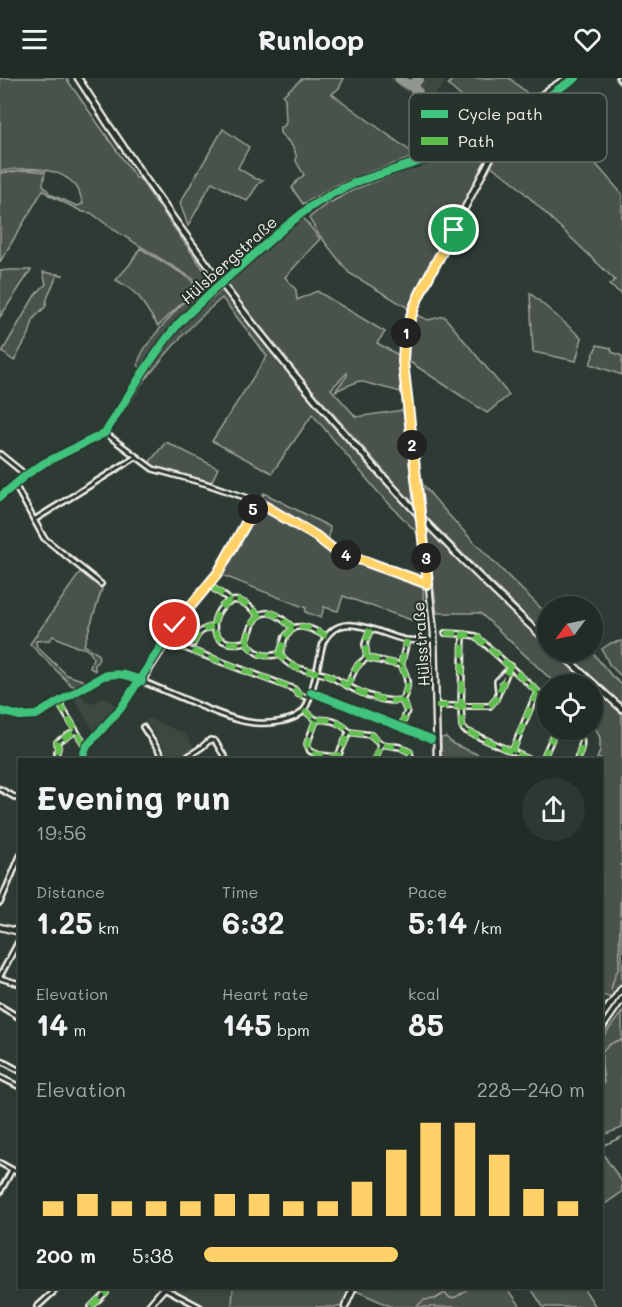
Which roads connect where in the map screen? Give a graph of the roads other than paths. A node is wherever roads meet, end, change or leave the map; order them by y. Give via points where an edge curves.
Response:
1 (78, 78) edge
2 (568, 78) edge
3 (619, 78) edge
4 (622, 82) edge
5 (544, 93) edge
6 (416, 162) edge
7 (489, 162) edge
8 (105, 433) junction
9 (0, 454) edge
10 (136, 457) junction
11 (26, 475) junction
12 (15, 485) junction
13 (0, 497) edge
14 (256, 501) junction
15 (34, 520) junction
16 (101, 584) dead end
17 (428, 584) junction
18 (213, 588) dead end
19 (230, 601) junction
20 (259, 615) junction
21 (175, 625) dead end
22 (213, 627) junction
23 (292, 628) junction
24 (370, 629) junction
25 (537, 631) edge
26 (445, 633) dead end
27 (463, 634) junction
28 (327, 636) junction
29 (407, 640) junction
30 (434, 640) junction
31 (246, 642) junction
32 (193, 644) dead end
33 (280, 654) junction
34 (367, 658) junction
35 (570, 662) edge
36 (401, 665) junction
37 (510, 666) junction
38 (316, 672) junction
39 (142, 681) junction
40 (348, 686) junction
41 (537, 691) edge
42 (537, 695) edge
43 (309, 698) junction
44 (402, 699) junction
45 (59, 703) junction
46 (436, 706) junction
47 (461, 707) junction
48 (622, 709) edge
49 (304, 710) junction
50 (0, 711) edge
51 (316, 720) junction
52 (402, 725) dead end
53 (143, 728) dead end
54 (76, 731) junction
55 (349, 732) junction
56 (551, 740) edge
57 (582, 740) edge
58 (381, 744) junction
59 (86, 747) dead end
60 (512, 752) junction
61 (55, 758) edge
62 (163, 758) edge
63 (185, 758) edge
64 (225, 758) edge
65 (375, 758) edge
66 (411, 758) edge
67 (437, 758) edge
68 (526, 758) edge
69 (543, 758) edge
70 (577, 758) edge
71 (0, 789) edge
72 (18, 799) edge
73 (18, 861) edge
74 (0, 887) edge
75 (6, 889) junction
76 (0, 903) edge
77 (0, 927) edge
78 (18, 932) edge
79 (18, 943) edge
80 (0, 977) edge
81 (18, 983) edge
82 (622, 988) edge
83 (622, 999) edge
84 (613, 1000) junction
85 (0, 1006) edge
86 (620, 1006) edge
87 (603, 1015) edge
88 (18, 1017) edge
89 (603, 1027) edge
90 (0, 1060) edge
91 (18, 1070) edge
92 (0, 1077) edge
93 (18, 1086) edge
94 (0, 1163) edge
95 (12, 1170) junction
96 (18, 1173) edge
97 (0, 1192) edge
98 (57, 1289) edge
99 (106, 1289) edge
100 (162, 1289) edge
101 (168, 1289) edge
102 (353, 1289) edge
103 (37, 1307) edge
104 (91, 1307) edge
105 (148, 1307) edge
106 (200, 1307) edge
107 (345, 1307) edge

1 - 25 street via 195,249 303,385 439,535
2 - 5 street, Hülsstraße
3 - 4 street
6 - 8 street, Hülsbergstraße, bridge via 335,192 302,213 238,268 166,338
7 - 17 street, Hülsstraße, bridge via 411,312 404,338 403,361
8 - 10 street
8 - 11 street
9 - 11 street
10 - 14 street via 153,469
10 - 15 street
11 - 12 street
12 - 13 street
12 - 15 street
14 - 17 street via 334,550
14 - 21 street via 218,573
15 - 16 street via 44,538
17 - 30 street, Hülsstraße
18 - 19 street
19 - 20 street via 243,602
19 - 22 street via 220,608
20 - 23 street via 272,613
20 - 31 street
22 - 31 street via 224,641
22 - 32 street via 197,634
23 - 28 street via 305,626
23 - 33 street
24 - 28 street via 345,624
24 - 29 street
24 - 34 street via 365,644
26 - 27 street
27 - 37 street via 476,636
27 - 47 street
28 - 38 street
29 - 30 street
29 - 36 street
30 - 46 street, Hülsstraße
31 - 33 street via 256,653 268,657
33 - 38 street via 290,665
34 - 36 street
34 - 40 street via 359,662
35 - 48 street
36 - 44 street via 408,684
37 - 41 street
37 - 47 street via 493,704
38 - 40 street
38 - 43 street
39 - 43 street via 164,647 174,644
39 - 45 street via 128,675 104,676
39 - 49 street via 246,722 292,719
40 - 44 street via 383,699
42 - 60 street
43 - 49 street
44 - 52 street via 407,711
45 - 50 street via 28,716
45 - 54 street
46 - 47 street
46 - 67 street, Hülsstraße
47 - 60 street via 464,730
49 - 51 street
51 - 55 street via 332,721
51 - 55 street via 307,744 310,751 319,755 337,757
53 - 62 street
54 - 59 street
54 - 61 street via 57,742
55 - 58 street via 371,735
56 - 69 street
57 - 70 street
58 - 65 street
58 - 66 street via 400,747 410,752
60 - 68 street
63 - 64 street via 210,740 215,741
71 - 72 street
73 - 75 street
74 - 75 street
75 - 76 street
77 - 78 street
79 - 80 street
80 - 81 street
82 - 84 street
83 - 86 street
84 - 86 street
84 - 87 street
85 - 88 street
86 - 89 street
90 - 91 street
92 - 93 street
94 - 95 street
95 - 96 street
95 - 97 street
98 - 103 street
99 - 104 street
100 - 105 street
101 - 106 street
102 - 107 street

